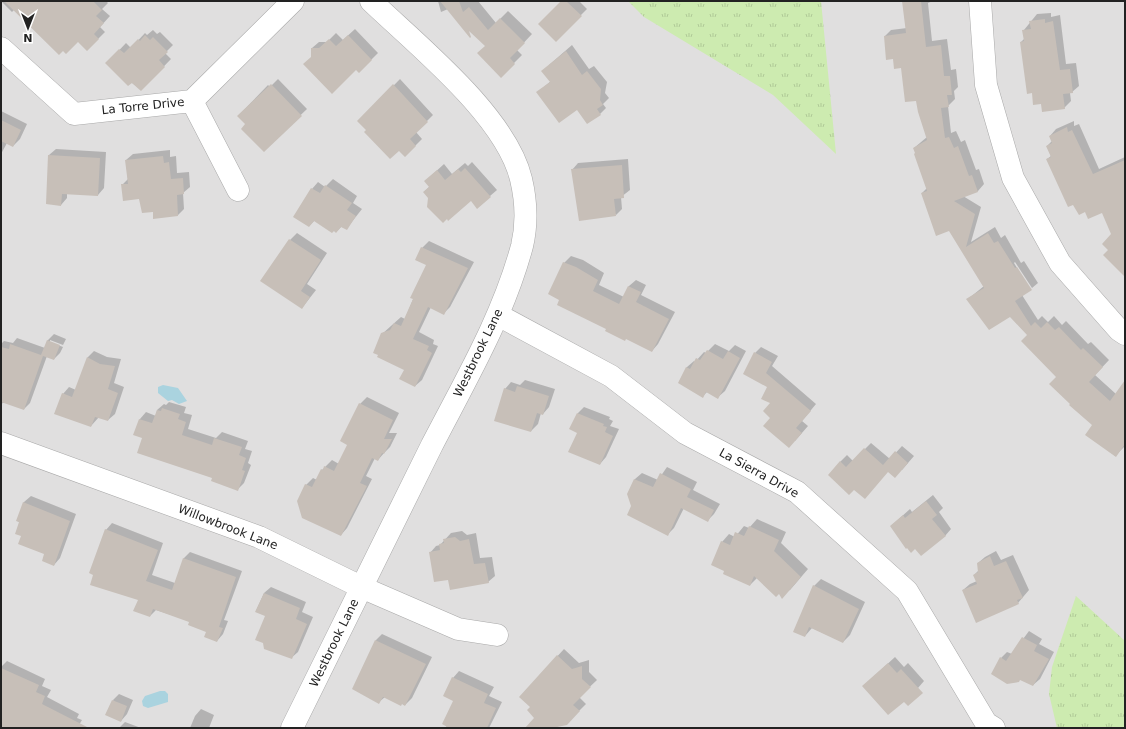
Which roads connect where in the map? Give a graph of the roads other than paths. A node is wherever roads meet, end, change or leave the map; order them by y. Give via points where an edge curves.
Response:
1 (293, 1) edge
2 (371, 1) edge
3 (980, 1) edge
4 (1, 48) edge
5 (192, 101) junction
6 (238, 190) dead end
7 (498, 315) junction
8 (1125, 334) edge
9 (1, 443) edge
10 (361, 586) junction
11 (497, 635) dead end
12 (292, 728) edge
13 (994, 728) edge

1 - 5 street, La Torre Drive
2 - 7 street, Westbrook Lane via 463,89 486,116 508,146 521,178 526,209 522,244
3 - 8 street via 986,85 1013,178 1060,263
4 - 5 street, La Torre Drive via 74,114
5 - 6 street
7 - 10 street, Westbrook Lane
7 - 13 street, La Sierra Drive via 611,376 685,433 797,492 907,591 986,723
9 - 10 street, Willowbrook Lane via 260,537
10 - 11 street, Willowbrook Lane via 458,629
10 - 12 street, Westbrook Lane

